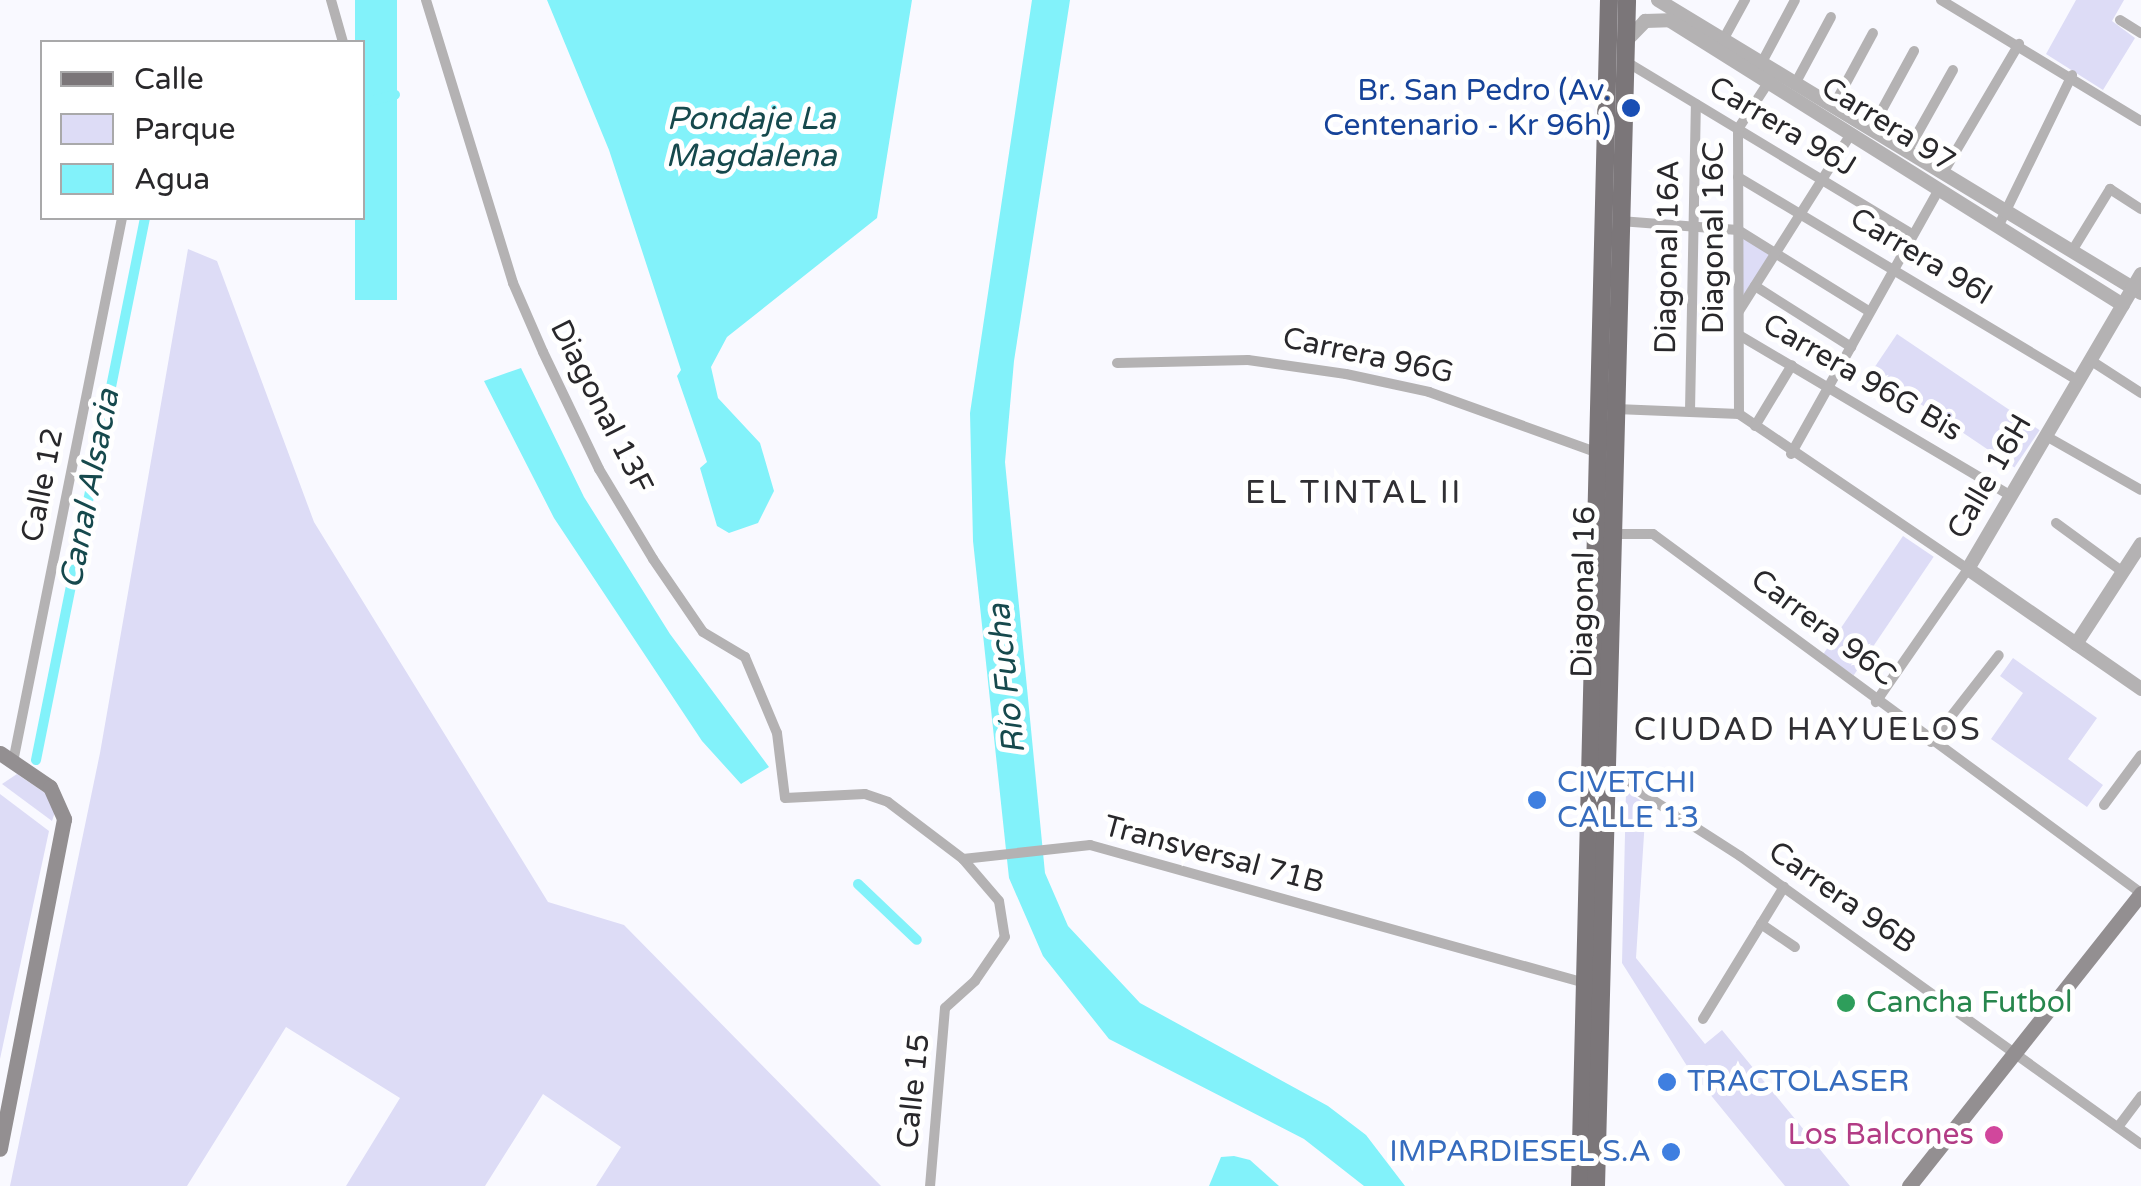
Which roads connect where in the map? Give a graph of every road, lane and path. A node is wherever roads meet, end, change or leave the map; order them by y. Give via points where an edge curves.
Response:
1 (330, 0) edge
2 (426, 0) edge
3 (1609, 0) edge
4 (1627, 0) edge
5 (1658, 0) edge
6 (1744, 0) edge
7 (1795, 0) edge
8 (1942, 0) edge
9 (1831, 17) dead end
10 (2120, 20) dead end
11 (1873, 33) dead end
12 (2141, 33) edge
13 (342, 40) edge
14 (1723, 40) junction
15 (2019, 44) junction
16 (1625, 51) junction
17 (1914, 51) dead end
18 (1953, 70) dead end
19 (1768, 72) junction
20 (2072, 75) junction
21 (1795, 84) junction
22 (1696, 104) junction
23 (1833, 107) junction
24 (2141, 121) edge
25 (1738, 129) junction
26 (1872, 130) junction
27 (1851, 134) junction
28 (1907, 152) junction
29 (1943, 173) junction
30 (1738, 177) junction
31 (1822, 180) junction
32 (1939, 189) junction
33 (2141, 209) edge
34 (2006, 211) junction
35 (1800, 214) junction
36 (122, 220) edge
37 (1620, 221) junction
38 (1694, 226) junction
39 (1998, 226) junction
40 (1738, 230) junction
41 (1913, 236) junction
42 (2072, 251) junction
43 (1776, 253) junction
44 (1894, 270) junction
45 (2141, 274) edge
46 (1755, 286) junction
47 (2137, 290) edge
48 (2122, 305) junction
49 (1739, 312) junction
50 (1870, 312) junction
51 (1739, 335) junction
52 (1851, 346) junction
53 (2090, 360) junction
54 (1117, 363) dead end
55 (1792, 365) junction
56 (2078, 380) junction
57 (1829, 385) junction
58 (2141, 392) edge
59 (1616, 408) junction
60 (1690, 411) junction
61 (1739, 414) junction
62 (1755, 426) junction
63 (2046, 436) junction
64 (1599, 454) junction
65 (1791, 454) junction
66 (2141, 490) edge
67 (2011, 496) junction
68 (2056, 524) dead end
69 (1613, 534) junction
70 (2141, 544) edge
71 (1968, 569) junction
72 (2123, 572) junction
73 (2076, 644) junction
74 (1999, 655) dead end
75 (2141, 689) edge
76 (1876, 702) junction
77 (1931, 742) junction
78 (2141, 755) edge
79 (4, 761) edge
80 (1606, 770) junction
81 (2104, 805) dead end
82 (964, 860) junction
83 (1784, 887) junction
84 (2140, 898) edge
85 (1762, 924) junction
86 (1795, 948) dead end
87 (1585, 983) junction
88 (1702, 1018) dead end
89 (2016, 1052) junction
90 (2141, 1096) edge
91 (2118, 1127) junction
92 (2141, 1144) edge
93 (0, 1149) edge
94 (930, 1186) edge
95 (1580, 1186) edge
96 (1596, 1186) edge
97 (1909, 1186) edge

1 - 13 street
2 - 82 street, Diagonal 13F via 513,283 543,352 653,559 704,632 745,657 777,733 785,798 874,796
3 - 64 main road, Diagonal 16
4 - 16 main road, Diagonal 16
5 - 14 street, Carrera 97
6 - 14 street
7 - 19 street, Diagonal 16C
8 - 15 street
9 - 21 street
10 - 12 street
11 - 23 street
14 - 19 street, Carrera 97
15 - 20 street
15 - 29 street
16 - 19 street, Carrera 97 via 1645,21 1665,17
16 - 22 street, Carrera 96J
16 - 37 main road, Diagonal 16
17 - 26 street
18 - 28 street
19 - 21 street, Carrera 97
19 - 25 street, Diagonal 16C
19 - 27 street, Carrera 97
20 - 24 street
20 - 34 street
21 - 23 street, Carrera 97
22 - 25 street, Carrera 96J
22 - 38 street, Diagonal 16A
23 - 26 street, Carrera 97
25 - 30 street, Diagonal 16C
25 - 31 street, Carrera 96J
26 - 28 street, Carrera 97
27 - 31 street
27 - 32 street, Carrera 97
28 - 29 street, Carrera 97
29 - 34 street, Carrera 97
30 - 35 street, Carrera 96I
30 - 40 street, Diagonal 16C
31 - 35 street
31 - 41 street, Carrera 96J
32 - 39 street, Carrera 97
32 - 41 street
33 - 42 street via 2110,189
34 - 39 street
34 - 42 street, Carrera 97
35 - 43 street
35 - 44 street, Carrera 96I
36 - 79 street, Calle 12
37 - 38 street
37 - 59 main road, Diagonal 16
38 - 40 street
38 - 60 street, Diagonal 16A
39 - 48 street, Carrera 97
40 - 43 street
40 - 49 street, Diagonal 16C
41 - 44 street
42 - 47 street, Carrera 97
43 - 46 street
43 - 50 street
44 - 50 street
44 - 56 street, Carrera 96I
45 - 47 street, Calle 16H
46 - 49 street
46 - 52 street
47 - 48 street, Calle 16H
48 - 53 street, Calle 16H
49 - 51 street, Diagonal 16C
50 - 52 street
51 - 55 street, Carrera 96G Bis
51 - 61 street, Diagonal 16C
52 - 57 street
53 - 56 street, Calle 16H
53 - 58 street
54 - 64 street, Carrera 96G via 1248,360 1346,374 1429,392
55 - 57 street, Carrera 96G Bis
55 - 62 street
56 - 63 street, Calle 16H
57 - 65 street
57 - 67 street, Carrera 96G Bis
59 - 60 street
59 - 69 main road, Diagonal 16
60 - 61 street
61 - 62 street
62 - 65 street
63 - 66 street
63 - 67 street, Calle 16H
64 - 87 main road, Diagonal 16
65 - 71 street
67 - 71 street, Calle 16H
68 - 72 street
69 - 76 street, Carrera 96C via 1653,534
69 - 80 main road, Diagonal 16
70 - 72 street
71 - 73 street
71 - 76 street, Calle 16H
72 - 73 street
73 - 75 street
74 - 77 street
76 - 77 street, Carrera 96C
77 - 84 street, Carrera 96C
78 - 81 street
79 - 93 main road via 50,787 62,804 63,831
80 - 83 street, Carrera 96B
80 - 96 main road, Diagonal 16
82 - 87 street, Transversal 71B via 1064,844
82 - 94 street, Calle 15 via 999,900 1006,937 945,1008
83 - 85 street
83 - 89 street, Carrera 96B
84 - 89 main road
85 - 86 street
85 - 88 street
87 - 95 main road, Diagonal 16
89 - 91 street, Carrera 96B
89 - 97 main road
90 - 91 street
91 - 92 street, Carrera 96B

